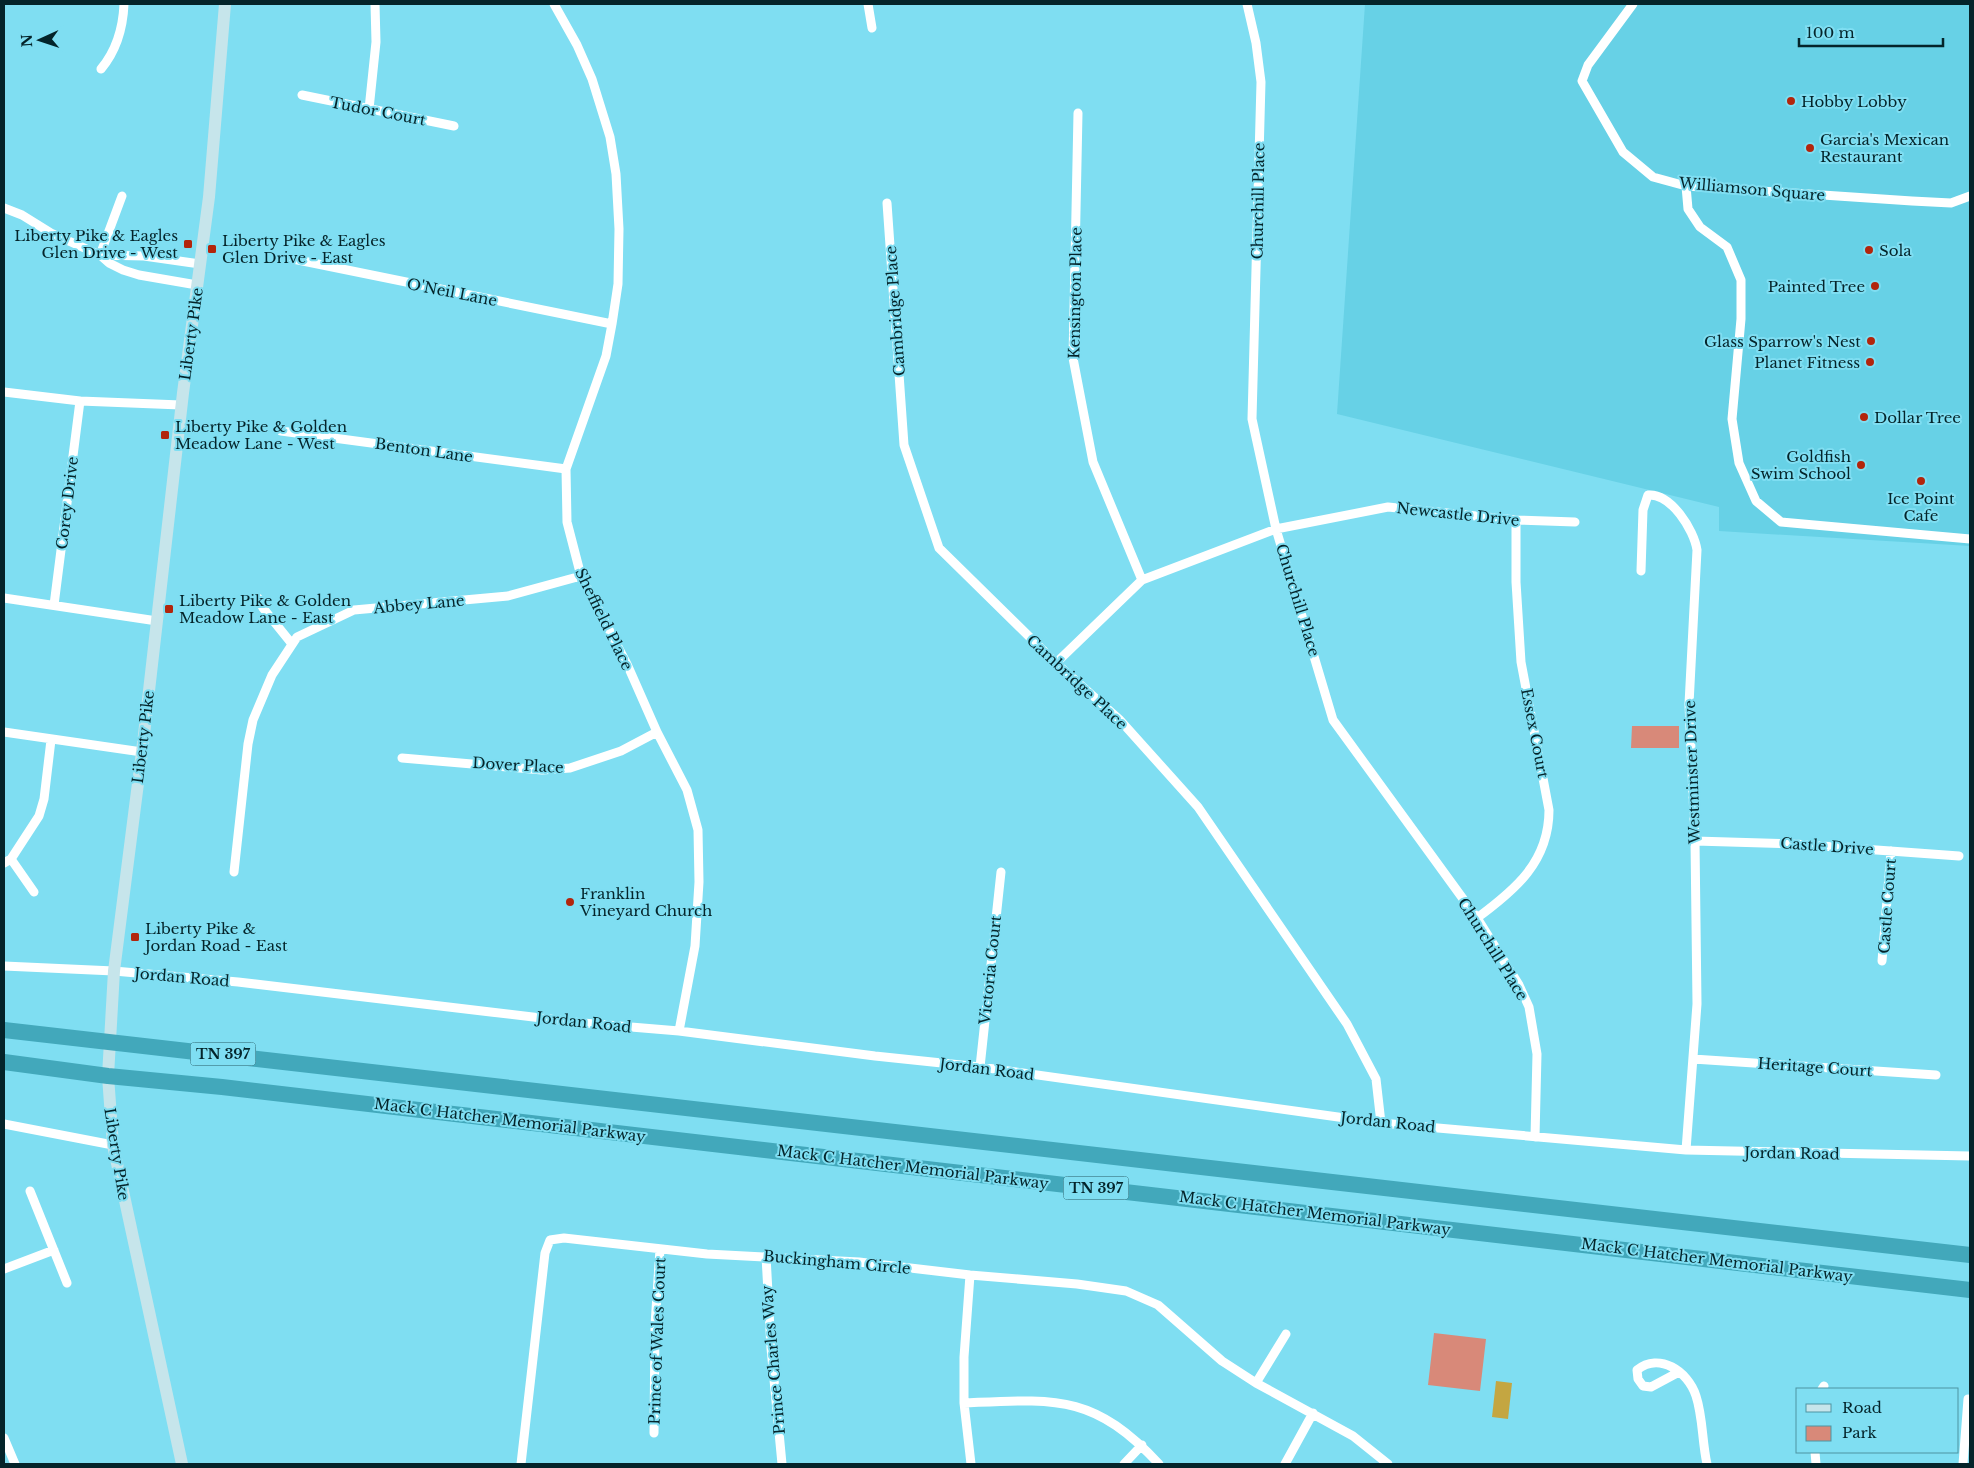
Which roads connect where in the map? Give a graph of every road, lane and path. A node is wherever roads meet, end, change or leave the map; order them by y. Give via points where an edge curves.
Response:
1 (124, 4) edge
2 (225, 4) edge
3 (375, 4) edge
4 (554, 4) edge
5 (868, 4) edge
6 (1247, 4) edge
7 (1633, 4) edge
8 (872, 28) dead end
9 (101, 69) dead end
10 (302, 95) dead end
11 (369, 109) junction
12 (1078, 113) dead end
13 (454, 126) dead end
14 (1686, 186) junction
15 (122, 196) dead end
16 (1970, 196) edge
17 (887, 203) dead end
18 (4, 208) edge
19 (100, 255) junction
20 (292, 259) dead end
21 (200, 264) junction
22 (197, 284) junction
23 (612, 324) junction
24 (4, 392) edge
25 (80, 401) junction
26 (182, 405) junction
27 (281, 431) dead end
28 (566, 468) junction
29 (1516, 520) junction
30 (1575, 522) dead end
31 (1276, 529) junction
32 (1970, 539) edge
33 (1640, 571) dead end
34 (581, 576) junction
35 (1142, 580) junction
36 (4, 598) edge
37 (258, 598) dead end
38 (54, 605) junction
39 (157, 621) junction
40 (292, 644) junction
41 (1056, 663) junction
42 (4, 732) edge
43 (657, 732) junction
44 (51, 740) junction
45 (142, 752) junction
46 (402, 758) dead end
47 (1695, 841) junction
48 (1891, 851) junction
49 (1959, 856) dead end
50 (7, 861) edge
51 (234, 872) dead end
52 (1001, 872) dead end
53 (34, 892) dead end
54 (1477, 918) junction
55 (1882, 961) dead end
56 (4, 966) edge
57 (114, 971) junction
58 (4, 1030) edge
59 (679, 1031) junction
60 (109, 1042) junction
61 (1693, 1059) junction
62 (4, 1062) edge
63 (980, 1067) junction
64 (1936, 1075) dead end
65 (108, 1076) junction
66 (1381, 1123) junction
67 (4, 1124) edge
68 (1535, 1137) junction
69 (113, 1145) junction
70 (1686, 1150) junction
71 (1970, 1156) edge
72 (30, 1191) dead end
73 (660, 1249) junction
74 (54, 1250) junction
75 (1970, 1255) edge
76 (766, 1256) junction
77 (4, 1269) edge
78 (970, 1275) junction
79 (1905, 1282) junction
80 (67, 1283) dead end
81 (1970, 1290) edge
82 (1970, 1296) edge
83 (1286, 1334) dead end
84 (1679, 1372) dead end
85 (1256, 1383) junction
86 (1968, 1399) dead end
87 (964, 1403) junction
88 (1313, 1413) junction
89 (654, 1433) dead end
90 (4, 1438) edge
91 (1142, 1445) junction
92 (15, 1464) edge
93 (182, 1464) edge
94 (521, 1464) edge
95 (782, 1464) edge
96 (971, 1464) edge
97 (1124, 1464) edge
98 (1159, 1464) edge
99 (1285, 1464) edge
100 (1388, 1464) edge
101 (1707, 1464) edge
102 (1963, 1464) edge

1 - 9 street via 112,56
2 - 21 street, Liberty Pike via 216,127
3 - 11 street via 376,42
4 - 23 street, Sheffield Place via 592,79 610,137 619,229 618,284
5 - 8 street
6 - 31 street, Churchill Place via 1261,82 1252,419
7 - 14 street, Williamson Square via 1588,65 1582,81 1623,152 1654,177
10 - 11 street, Tudor Court
11 - 13 street, Tudor Court
12 - 35 street, Kensington Place via 1073,358 1093,462
14 - 16 street, Williamson Square via 1951,203
14 - 32 street via 1688,209 1700,227 1727,247 1741,280 1741,319 1732,419 1739,463 1756,501 1781,522
15 - 19 street
17 - 41 street, Cambridge Place via 904,445 939,548
18 - 19 street
19 - 21 street via 144,256
19 - 22 street via 131,273
20 - 23 street, O'Neil Lane
21 - 22 street, Liberty Pike
22 - 26 street, Liberty Pike
23 - 28 street, Sheffield Place via 606,356
24 - 25 street
25 - 26 street
25 - 38 street, Corey Drive
26 - 39 street, Liberty Pike
27 - 28 street, Benton Lane
28 - 34 street, Sheffield Place via 567,522
29 - 30 street, Newcastle Drive
29 - 31 street, Newcastle Drive via 1388,507
29 - 54 street, Essex Court via 1516,582 1522,662 1549,824 1542,852 1528,874
31 - 35 street, Newcastle Drive
31 - 54 street, Churchill Place via 1333,720
33 - 47 street, Westminster Drive via 1643,510 1648,495 1656,494 1664,497 1696,538 1689,704
34 - 40 street, Abbey Lane via 508,596 354,610 297,637
34 - 43 street, Sheffield Place via 627,664
35 - 41 street, Newcastle Drive
36 - 38 street
37 - 40 street
38 - 39 street
39 - 45 street, Liberty Pike
40 - 51 street, Abbey Lane via 272,675 253,720
41 - 66 street, Cambridge Place via 1119,719 1198,807 1347,1024 1376,1079
42 - 44 street
43 - 46 street, Dover Place via 621,751 570,768 542,770
43 - 59 street, Sheffield Place via 687,790 698,830 695,946
44 - 45 street
44 - 50 street via 39,816
45 - 57 street, Liberty Pike
47 - 48 street, Castle Drive
47 - 61 street, Westminster Drive via 1697,1004
48 - 49 street, Castle Drive
48 - 55 street, Castle Court
50 - 53 street
52 - 63 street, Victoria Court
54 - 68 street, Churchill Place via 1529,1006 1537,1054
56 - 57 street, Jordan Road
57 - 59 street, Jordan Road
57 - 60 street, Liberty Pike
58 - 60 highway, Mack C Hatcher Memorial Parkway / TN 397
59 - 63 street, Jordan Road
60 - 65 street, Liberty Pike
60 - 75 highway, Mack C Hatcher Memorial Parkway / TN 397
61 - 64 street, Heritage Court
61 - 70 street, Westminster Drive
62 - 65 highway, Mack C Hatcher Memorial Parkway / TN 397
63 - 66 street, Jordan Road
65 - 69 street, Liberty Pike
65 - 79 highway, Mack C Hatcher Memorial Parkway / TN 397
66 - 68 street, Jordan Road
67 - 69 street
68 - 70 street, Jordan Road
69 - 93 street, Liberty Pike
70 - 71 street, Jordan Road
72 - 74 street
73 - 76 street, Buckingham Circle
73 - 89 street, Prince of Wales Court via 655,1325
73 - 94 street, Buckingham Circle via 564,1238 550,1240 540,1289
74 - 77 street
74 - 80 street
76 - 78 street, Buckingham Circle via 859,1262
76 - 95 street, Prince Charles Way
78 - 85 street, Buckingham Circle via 1077,1284 1126,1292 1158,1305 1222,1361
78 - 87 street
79 - 81 highway, Mack C Hatcher Memorial Parkway / TN 397
79 - 82 highway via 1918,1290
83 - 85 street
84 - 101 street via 1696,1395
85 - 88 street, Buckingham Circle
86 - 102 street
87 - 91 street via 1043,1400 1071,1405 1097,1413
87 - 96 street
88 - 99 street
88 - 100 street, Buckingham Circle via 1353,1436
90 - 92 street
91 - 97 street
91 - 98 street

